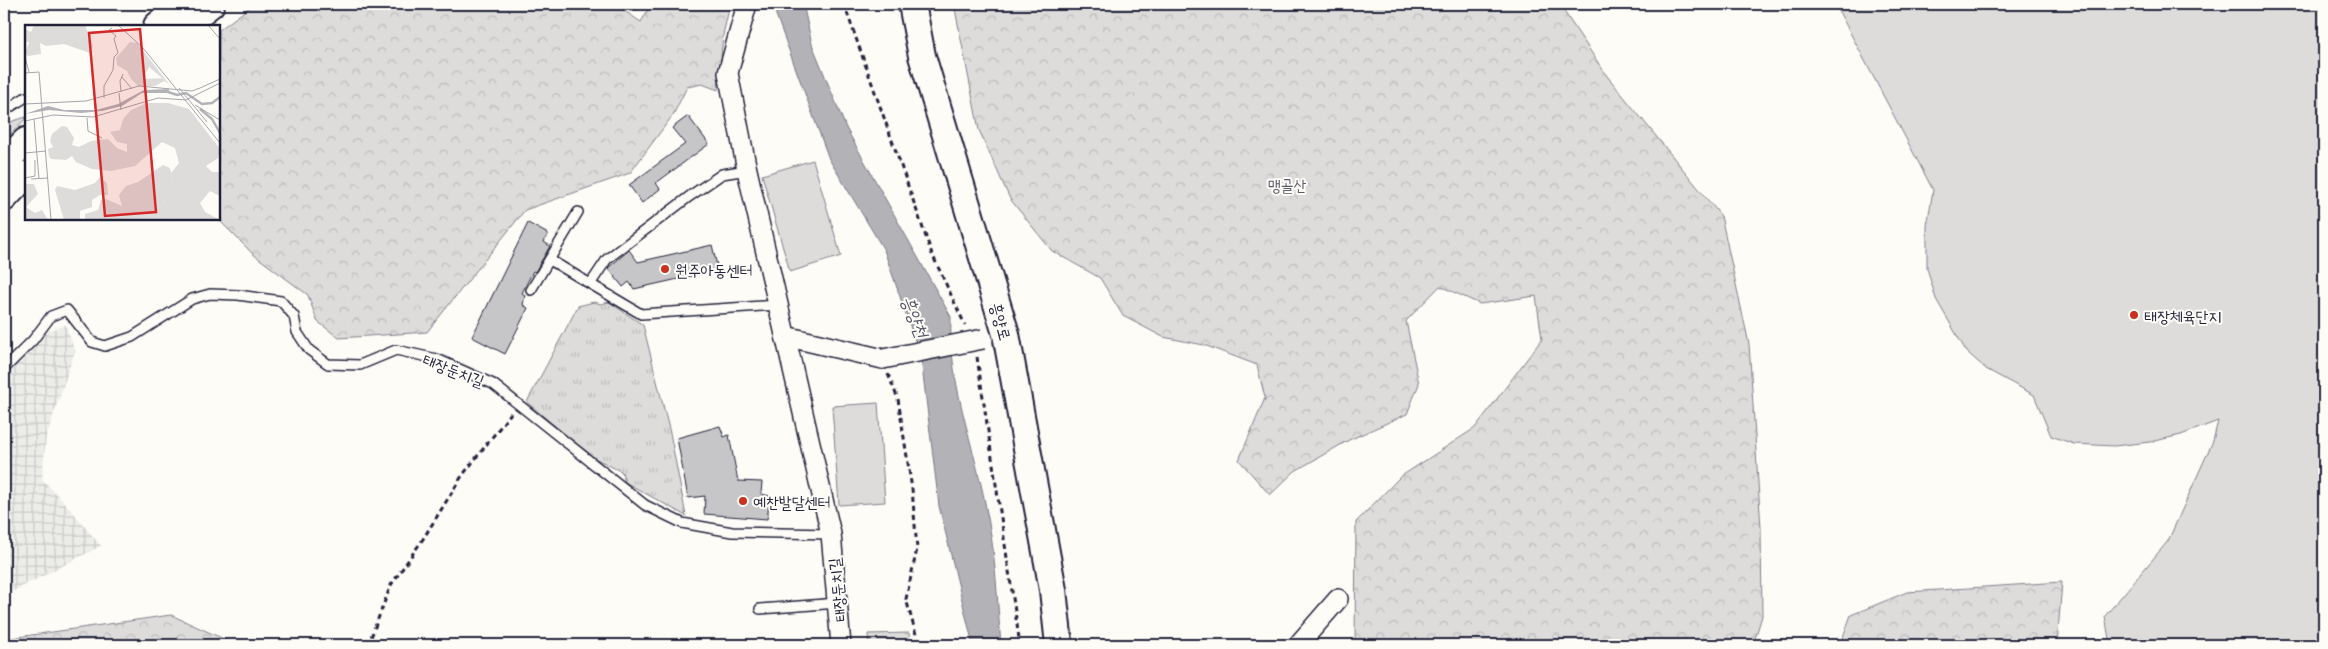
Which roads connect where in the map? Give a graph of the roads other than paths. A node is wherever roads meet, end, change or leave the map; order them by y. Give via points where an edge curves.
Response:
1 (183, 4) edge
2 (211, 4) edge
3 (747, 4) edge
4 (912, 4) edge
5 (158, 25) edge
6 (184, 25) edge
7 (25, 98) edge
8 (4, 111) edge
9 (25, 142) edge
10 (4, 163) edge
11 (747, 170) junction
12 (25, 176) edge
13 (4, 198) edge
14 (578, 212) dead end
15 (550, 260) junction
16 (591, 283) junction
17 (531, 290) dead end
18 (778, 305) junction
19 (785, 336) junction
20 (984, 339) junction
21 (4, 369) edge
22 (831, 534) junction
23 (1338, 600) dead end
24 (838, 603) junction
25 (760, 609) dead end
26 (842, 645) edge
27 (1059, 645) edge
28 (1298, 645) edge

1 - 5 street
2 - 6 street
3 - 11 street, 태장둔치길 via 728,73
4 - 20 street, 흥양로
7 - 8 lane
9 - 10 street
11 - 16 lane via 722,174 690,196 607,259
11 - 18 street, 태장둔치길
12 - 13 street
14 - 15 lane
15 - 16 lane
15 - 17 lane
16 - 18 lane via 641,314
18 - 19 street, 태장둔치길
19 - 20 street, bridge via 883,359
19 - 22 street, 태장둔치길
20 - 27 street, 흥양로 via 1053,590
21 - 22 lane, 태장둔치길 via 51,316 67,310 92,342 104,346 132,337 192,299 210,294 238,294 281,301 294,316 297,332 309,350 328,364 360,365 396,350 437,359 493,384 645,505 682,523 732,532
22 - 24 street, 태장둔치길
23 - 28 street
24 - 25 lane
24 - 26 street, 태장둔치길

